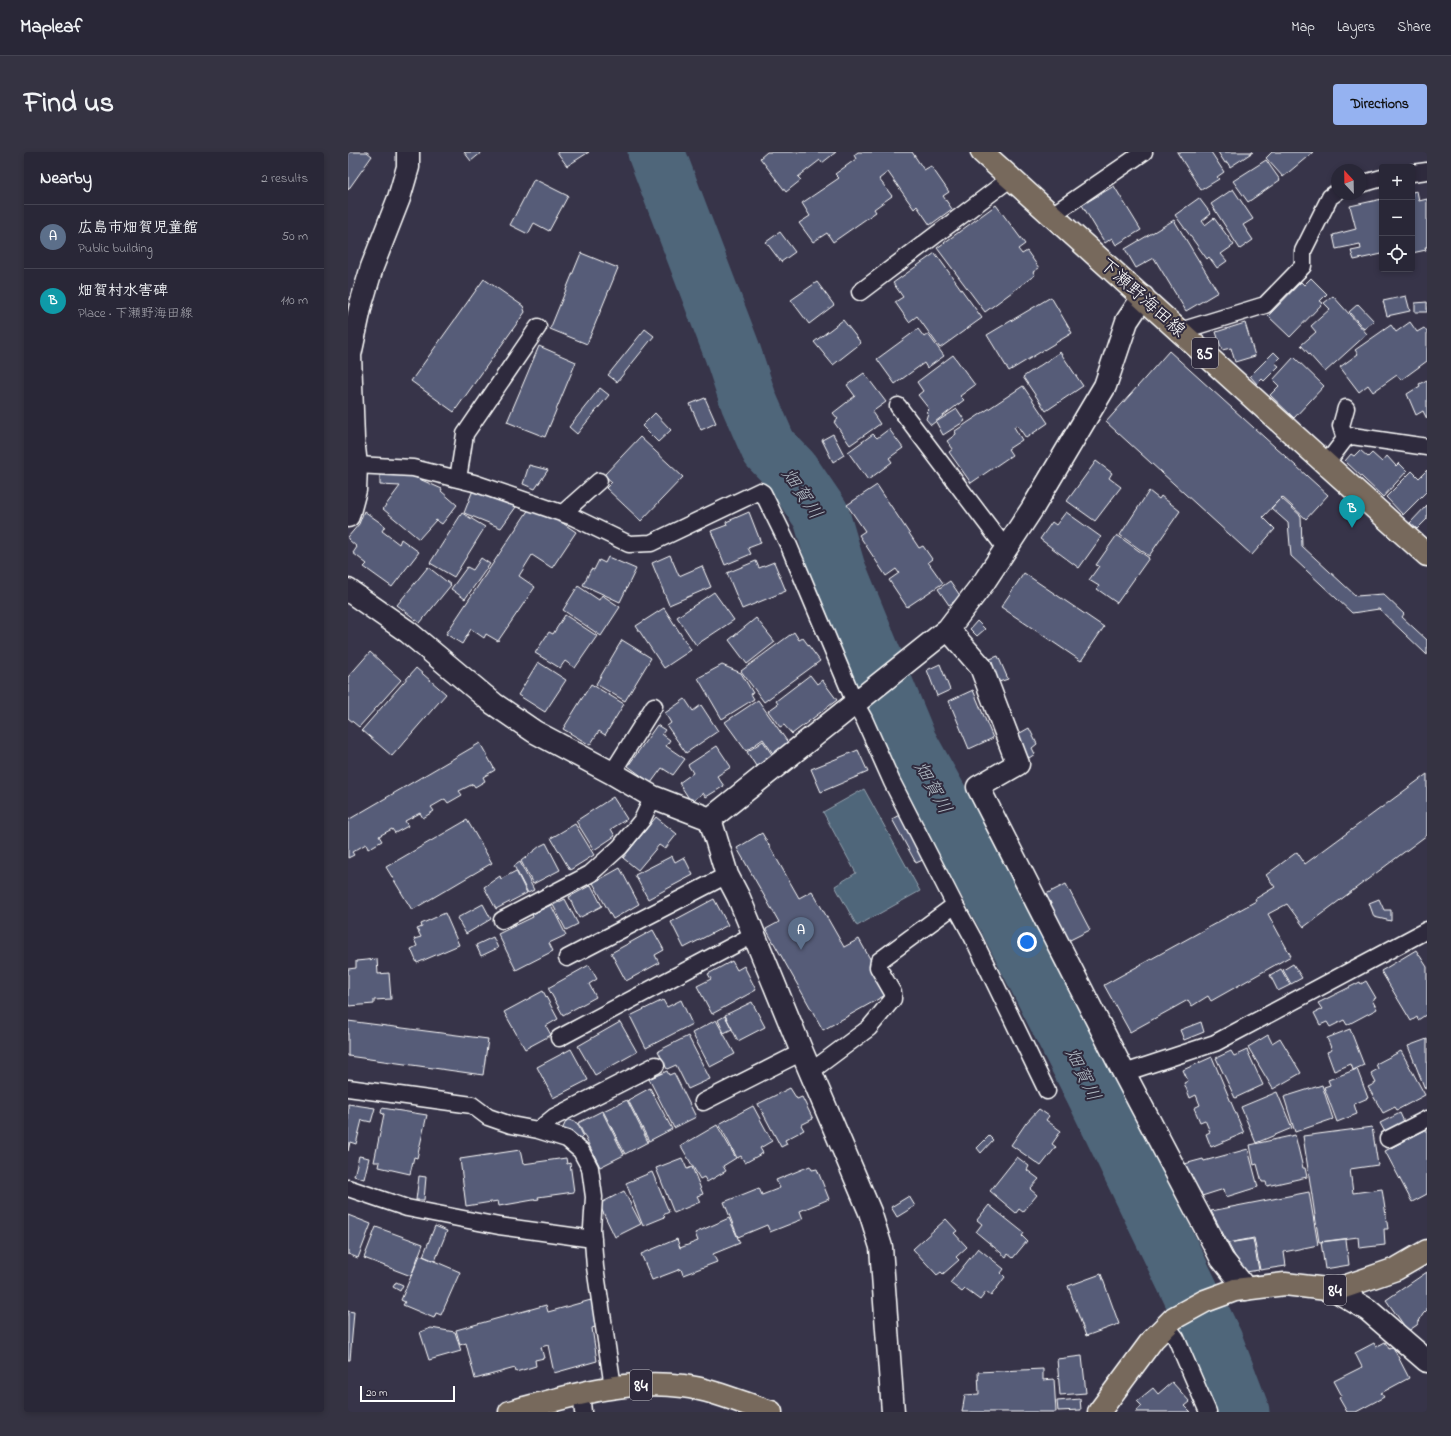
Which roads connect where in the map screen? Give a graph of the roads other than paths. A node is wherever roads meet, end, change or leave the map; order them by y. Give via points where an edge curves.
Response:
1 (408, 152) edge
2 (982, 152) edge
3 (1144, 152) edge
4 (1427, 171) edge
5 (1415, 173) edge
6 (1011, 178) junction
7 (1379, 179) edge
8 (1367, 182) edge
9 (1331, 196) edge
10 (1052, 215) junction
11 (860, 292) dead end
12 (1143, 297) junction
13 (538, 327) dead end
14 (1180, 331) junction
15 (349, 354) edge
16 (898, 406) dead end
17 (1346, 408) dead end
18 (1345, 439) junction
19 (1427, 447) edge
20 (1326, 464) junction
21 (356, 465) junction
22 (458, 479) junction
23 (599, 481) dead end
24 (563, 513) junction
25 (348, 516) edge
26 (1006, 549) junction
27 (1427, 554) edge
28 (348, 590) edge
29 (948, 629) junction
30 (858, 701) junction
31 (654, 706) dead end
32 (612, 773) junction
33 (653, 797) junction
34 (710, 819) junction
35 (728, 875) junction
36 (955, 905) junction
37 (502, 920) dead end
38 (1427, 930) edge
39 (753, 935) junction
40 (567, 958) dead end
41 (559, 1038) dead end
42 (806, 1062) junction
43 (656, 1065) dead end
44 (1124, 1073) junction
45 (348, 1088) edge
46 (1047, 1091) dead end
47 (703, 1102) dead end
48 (1427, 1119) edge
49 (538, 1130) junction
50 (1388, 1139) dead end
51 (348, 1188) edge
52 (593, 1239) junction
53 (1427, 1251) edge
54 (1240, 1289) junction
55 (1334, 1290) junction
56 (1170, 1322) junction
57 (1425, 1353) edge
58 (613, 1387) junction
59 (582, 1403) edge
60 (510, 1412) edge
61 (771, 1412) edge
62 (893, 1412) edge
63 (1100, 1412) edge
64 (1208, 1412) edge

1 - 15 street via 408,167 399,198 372,267
2 - 6 main road, 下瀬野海田線 / 85
3 - 10 lane
4 - 5 lane
6 - 10 main road, 下瀬野海田線 / 85
6 - 11 lane
7 - 8 lane
9 - 14 lane via 1303,251 1303,266 1265,306
10 - 12 main road, 下瀬野海田線 / 85
12 - 14 main road, 下瀬野海田線 / 85
12 - 26 street via 1128,320 1105,386
13 - 22 lane via 466,434
14 - 20 main road, 下瀬野海田線 / 85
15 - 21 street
16 - 26 lane
17 - 18 lane via 1341,426
18 - 19 lane via 1352,436
18 - 20 lane
20 - 27 main road, 下瀬野海田線 / 85
21 - 22 lane via 413,468
21 - 25 street via 355,490
22 - 24 lane
23 - 24 lane
24 - 30 lane via 629,544 652,543 760,491 789,546
26 - 29 street
28 - 32 street via 408,632 494,704 535,732
29 - 30 street
29 - 44 street via 981,667 1018,764 978,787
30 - 34 street
30 - 36 lane via 892,782
31 - 32 lane
32 - 33 street
33 - 34 street
33 - 37 lane via 642,820 620,847 590,874
34 - 35 street
35 - 39 street
35 - 40 lane
36 - 42 lane via 879,961 878,967 893,993 893,999 868,1028
36 - 46 lane
38 - 44 lane via 1214,1042
39 - 41 lane
39 - 42 street
42 - 47 lane
42 - 62 street via 870,1212 881,1247
43 - 49 lane via 554,1117
44 - 54 street
45 - 49 lane via 472,1105 488,1117
48 - 50 lane
49 - 52 lane via 567,1139 581,1151 590,1168 594,1197
51 - 52 lane via 415,1209 499,1226
52 - 58 lane
53 - 55 main road, 84 via 1396,1270
54 - 55 main road, 84 via 1286,1284
54 - 56 main road, 84 via 1205,1301
55 - 57 street via 1368,1310
56 - 63 main road, 84 via 1153,1339
56 - 64 lane
58 - 59 main road, 84 via 605,1388
58 - 61 main road, 84 via 683,1386 718,1393
59 - 60 main road, 84

